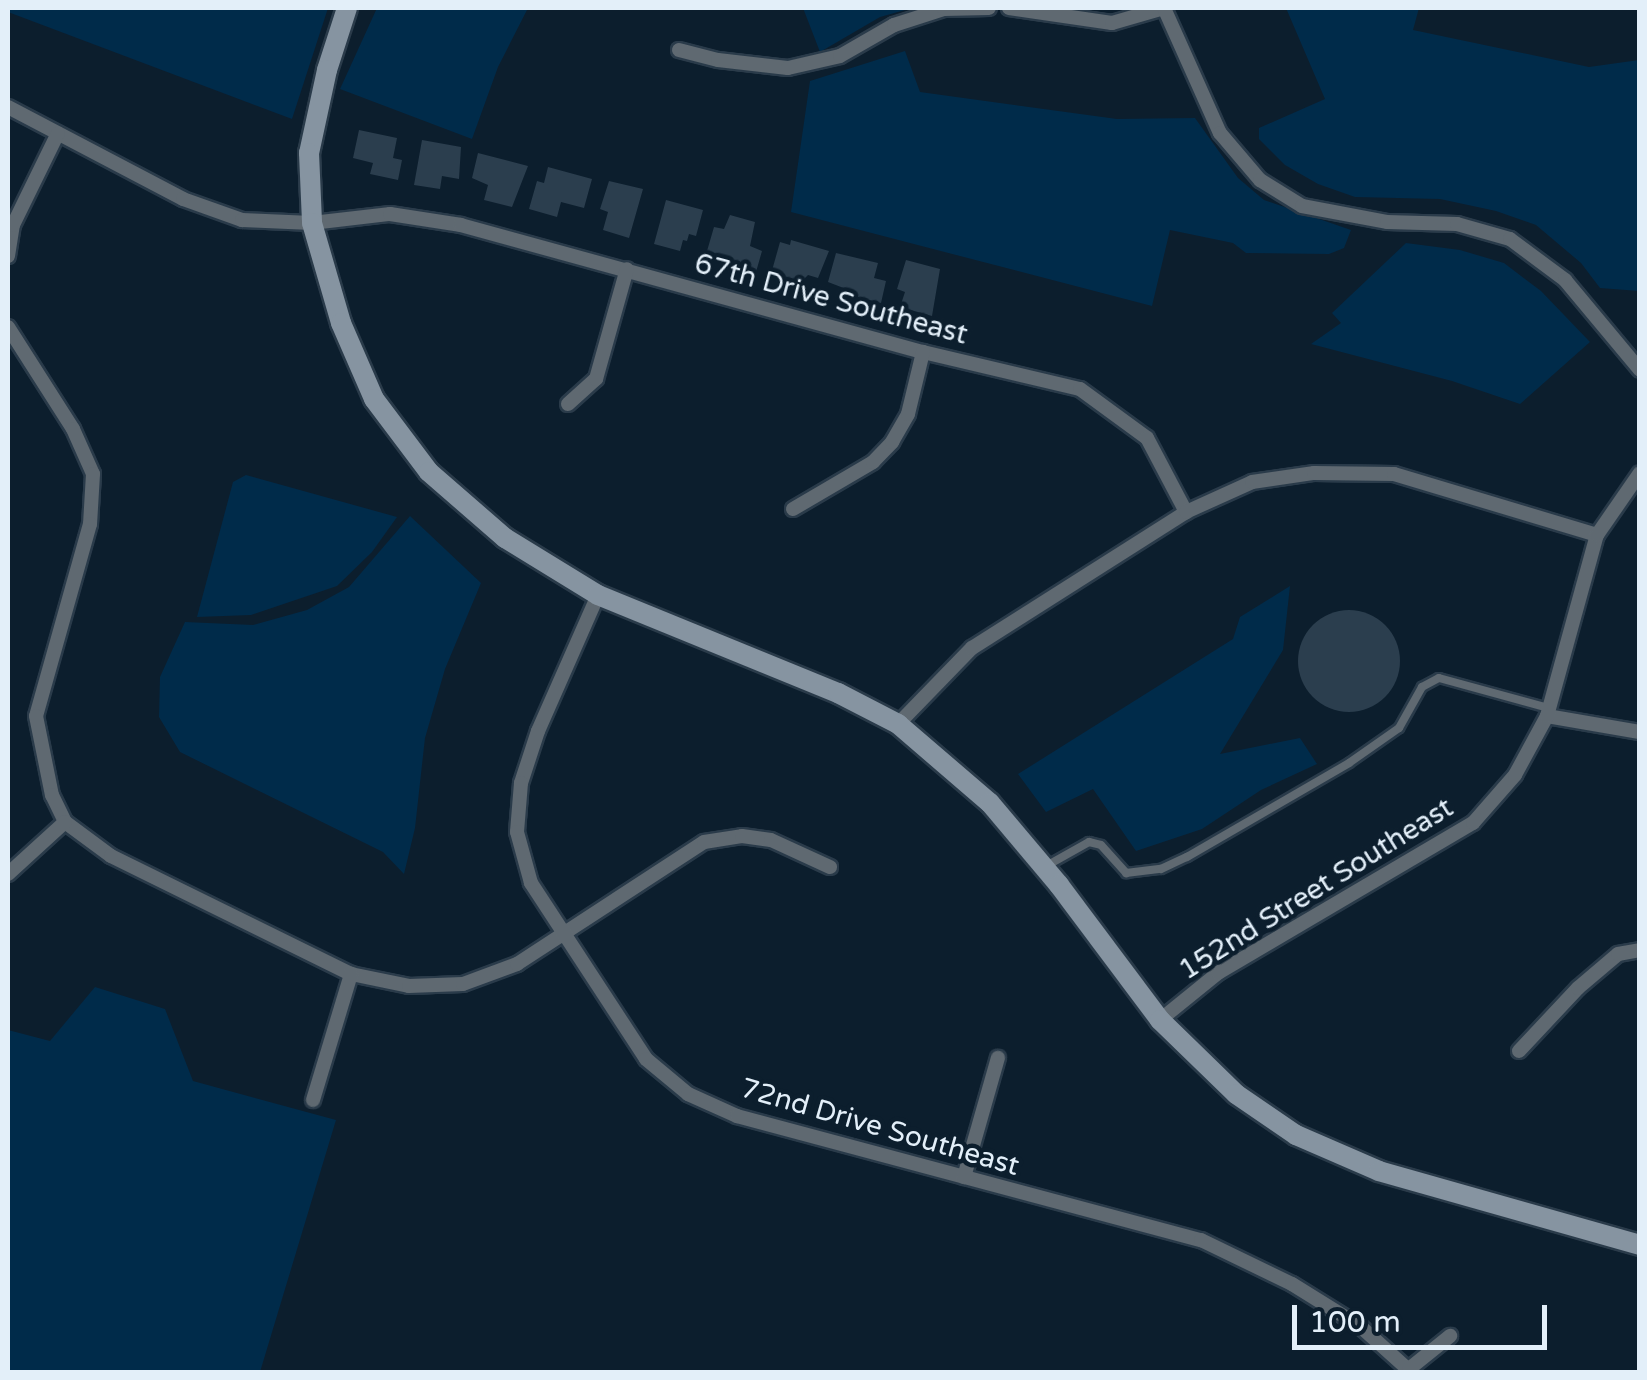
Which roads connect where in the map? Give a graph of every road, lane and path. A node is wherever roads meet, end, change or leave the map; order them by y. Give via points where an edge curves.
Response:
1 (348, 8) edge
2 (989, 8) edge
3 (1010, 8) edge
4 (1164, 8) edge
5 (678, 50) dead end
6 (8, 106) edge
7 (58, 132) junction
8 (312, 222) junction
9 (8, 256) edge
10 (626, 270) junction
11 (8, 328) edge
12 (924, 352) junction
13 (1640, 370) edge
14 (568, 404) dead end
15 (1640, 473) edge
16 (793, 509) dead end
17 (1186, 512) junction
18 (1597, 535) junction
19 (598, 595) junction
20 (1548, 712) junction
21 (898, 724) junction
22 (1640, 732) edge
23 (65, 822) junction
24 (830, 866) dead end
25 (1044, 867) junction
26 (8, 874) edge
27 (563, 936) junction
28 (1640, 950) edge
29 (351, 974) junction
30 (1160, 1020) junction
31 (1519, 1050) dead end
32 (998, 1058) dead end
33 (313, 1100) dead end
34 (964, 1177) junction
35 (1640, 1245) edge
36 (1450, 1336) dead end
37 (1410, 1371) edge

1 - 8 street via 309,153
2 - 5 street via 944,9 894,25 840,56 788,68
3 - 4 street via 1112,23
4 - 13 street via 1220,133 1260,180 1302,206 1387,222 1457,224 1510,238 1565,280
6 - 7 street, 67th Drive Southeast
7 - 8 street, 67th Drive Southeast via 211,212
7 - 9 street via 13,225
8 - 10 street, 67th Drive Southeast via 390,214 460,224
8 - 19 street via 341,323 374,399 429,472 505,538
10 - 12 street, 67th Drive Southeast
10 - 14 street via 596,378
11 - 23 street via 73,429 93,474 90,524 36,716 52,795
12 - 16 street via 908,414 892,442 873,462
12 - 17 street, 67th Drive Southeast via 1080,390 1147,438
15 - 18 street, 152nd Street Southeast
17 - 18 street via 1252,482 1314,473 1394,474
17 - 21 street via 972,648
18 - 20 street, 152nd Street Southeast
19 - 21 street
19 - 27 street, 72nd Drive Southeast via 520,783 517,832 530,883
20 - 22 street
20 - 25 lane via 1439,678 1422,687 1399,728 1187,857 1161,869 1126,873 1101,845 1089,842
20 - 30 street, 152nd Street Southeast via 1515,775 1473,822 1218,974
21 - 25 street via 990,803
23 - 26 street
23 - 29 street via 111,856
24 - 27 street via 771,840 704,842
25 - 30 street
27 - 29 street via 517,964 463,984 409,986
27 - 34 street, 72nd Drive Southeast via 646,1059 688,1094 737,1116
28 - 31 street via 1618,954 1591,976
29 - 33 street
30 - 35 street via 1236,1094 1296,1135 1379,1171
32 - 34 street
34 - 37 street, 72nd Drive Southeast via 1201,1240 1360,1326
36 - 37 street, 72nd Drive Southeast

